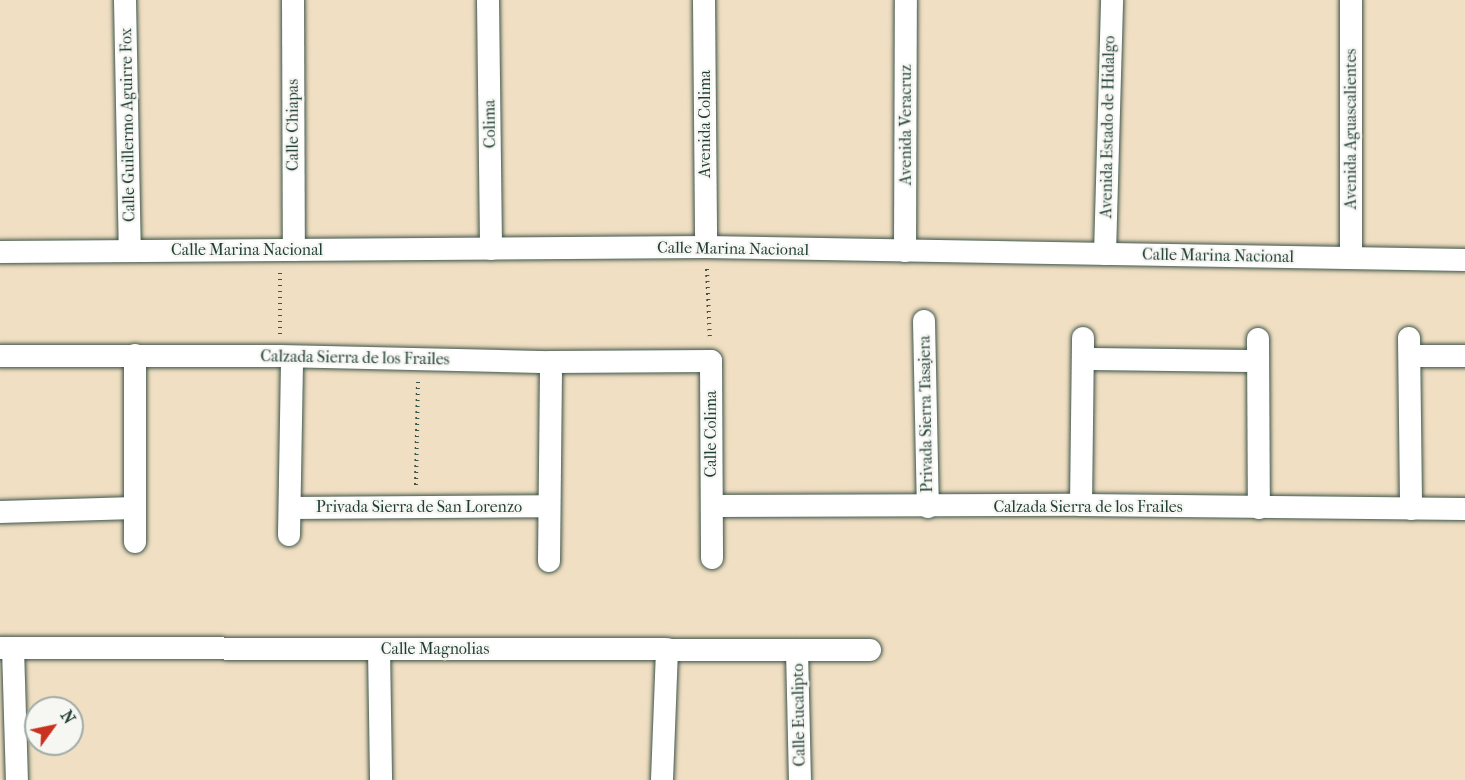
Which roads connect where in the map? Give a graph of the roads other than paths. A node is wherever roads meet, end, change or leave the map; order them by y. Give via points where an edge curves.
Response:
1 (125, 0) edge
2 (293, 0) edge
3 (488, 0) edge
4 (704, 0) edge
5 (906, 0) edge
6 (1112, 0) edge
7 (1352, 0) edge
8 (706, 247) junction
9 (492, 249) junction
10 (130, 250) junction
11 (287, 250) junction
12 (905, 251) junction
13 (0, 252) edge
14 (1105, 254) junction
15 (1351, 258) junction
16 (1465, 260) edge
17 (924, 321) dead end
18 (135, 355) junction
19 (0, 356) edge
20 (286, 356) junction
21 (1465, 356) edge
22 (551, 362) junction
23 (711, 362) joint
24 (1081, 505) junction
25 (549, 506) junction
26 (712, 506) junction
27 (928, 507) junction
28 (135, 508) junction
29 (290, 508) junction
30 (1259, 508) junction
31 (1411, 509) junction
32 (1465, 509) edge
33 (0, 512) edge
34 (290, 535) dead end
35 (135, 542) dead end
36 (712, 558) dead end
37 (549, 561) dead end
38 (6, 648) edge
39 (379, 649) junction
40 (667, 649) junction
41 (797, 650) junction
42 (870, 650) dead end
43 (17, 780) edge
44 (381, 780) edge
45 (662, 780) edge
46 (800, 780) edge

1 - 10 street, Calle Guillermo Aguirre Fox
2 - 11 street, Calle Chiapas
3 - 9 street, Colima
4 - 8 street, Avenida Colima
5 - 12 street, Avenida Veracruz
6 - 14 street, Avenida Estado de Hidalgo
7 - 15 street, Avenida Aguascalientes
8 - 9 street, Calle Marina Nacional
8 - 12 street, Calle Marina Nacional
9 - 11 street, Calle Marina Nacional
10 - 11 street, Calle Marina Nacional
10 - 13 street, Calle Marina Nacional
12 - 14 street, Calle Marina Nacional
14 - 15 street, Calle Marina Nacional
15 - 16 street, Calle Marina Nacional
17 - 27 street, Privada Sierra Tasajera
18 - 19 street, Calzada Sierra de los Frailes
18 - 20 street, Calzada Sierra de los Frailes
18 - 28 street
20 - 22 street, Calzada Sierra de los Frailes
20 - 29 street
21 - 31 street via 1410,347
22 - 23 street, Calzada Sierra de los Frailes
22 - 25 street
23 - 26 street, Calle Colima
24 - 27 street, Calzada Sierra de los Frailes
24 - 30 street, Calzada Sierra de los Frailes
24 - 30 street via 1084,348 1258,350
25 - 29 street, Privada Sierra de San Lorenzo
25 - 37 street
26 - 27 street, Calzada Sierra de los Frailes
26 - 36 street, Calle Colima
28 - 33 street
28 - 35 street
29 - 34 street
30 - 31 street, Calzada Sierra de los Frailes
31 - 32 street, Calzada Sierra de los Frailes
38 - 39 street, Calle Magnolias
38 - 43 street
39 - 40 street, Calle Magnolias
39 - 44 street
40 - 41 street, Calle Magnolias
40 - 45 street
41 - 42 street, Calle Magnolias
41 - 46 street, Calle Eucalipto

